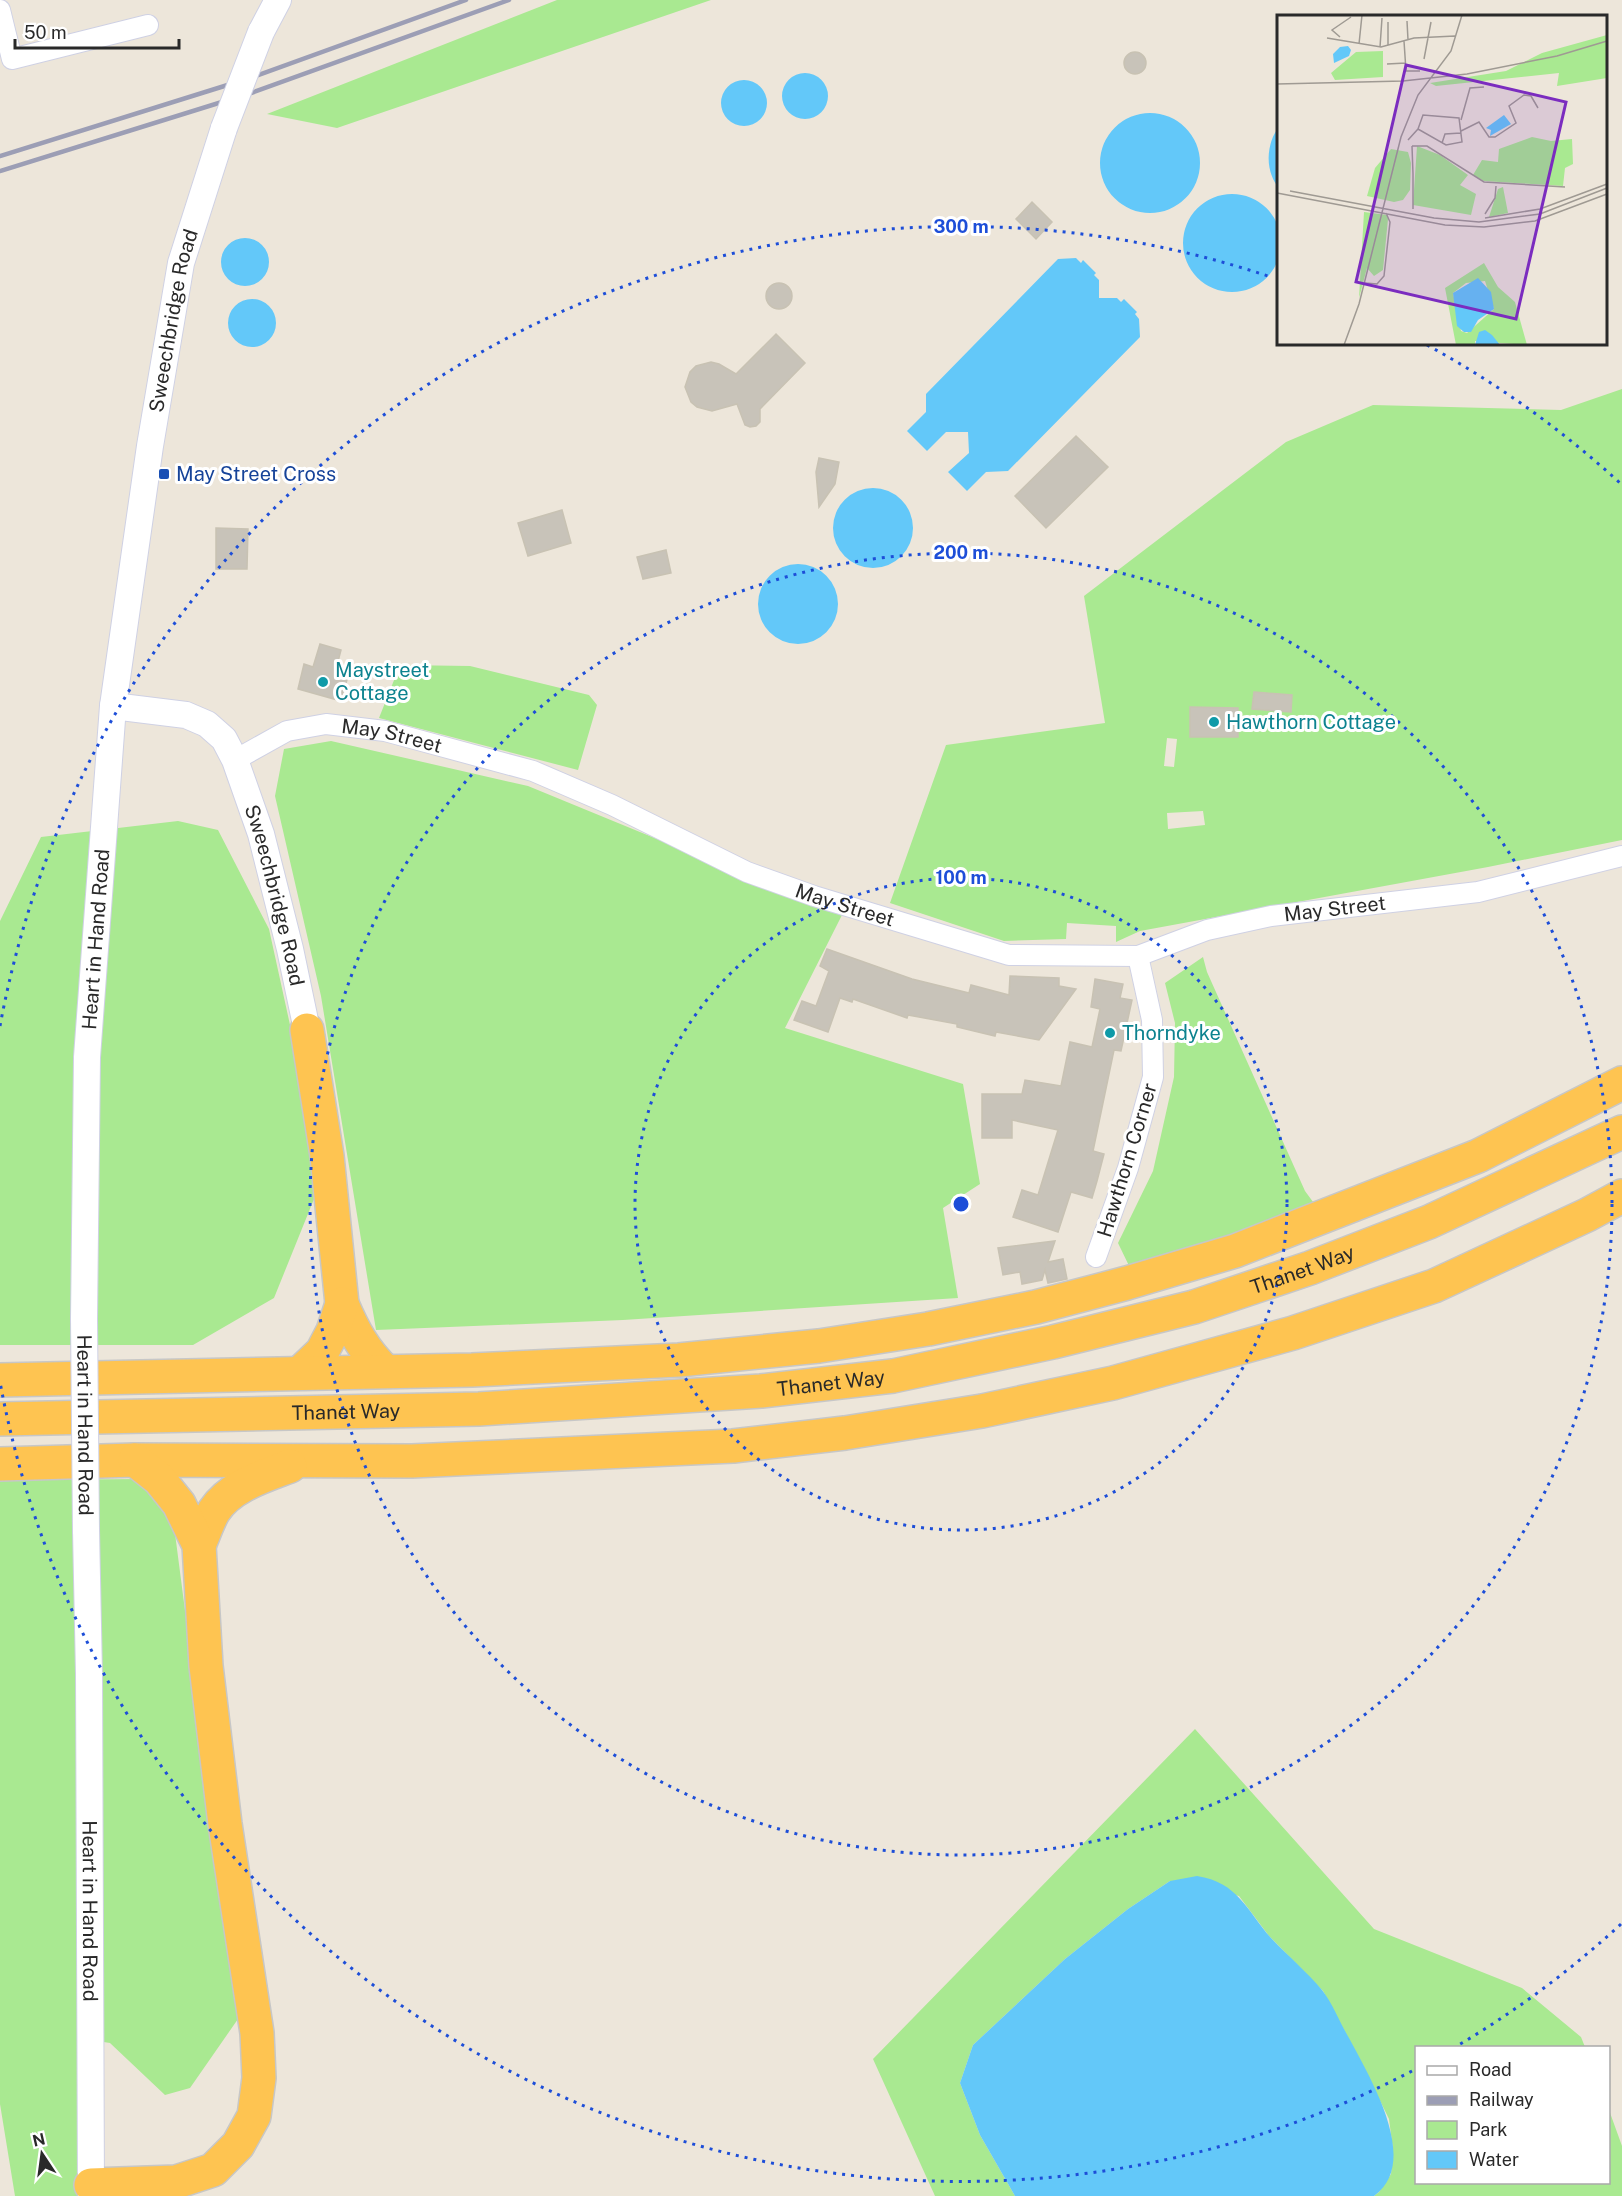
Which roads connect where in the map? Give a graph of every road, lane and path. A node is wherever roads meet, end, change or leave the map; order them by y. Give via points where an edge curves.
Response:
1 (279, 0) edge
2 (0, 10) edge
3 (148, 25) dead end
4 (120, 656) joint
5 (113, 705) junction
6 (235, 760) junction
7 (1622, 856) edge
8 (1138, 956) junction
9 (307, 1030) joint
10 (1622, 1083) edge
11 (1622, 1132) edge
12 (1622, 1196) edge
13 (1096, 1257) dead end
14 (342, 1304) junction
15 (385, 1371) junction
16 (300, 1373) junction
17 (0, 1380) edge
18 (0, 1419) edge
19 (135, 1460) junction
20 (303, 1461) junction
21 (0, 1464) edge
22 (199, 1545) junction
23 (91, 2191) edge

1 - 4 street, Sweechbridge Road, bridge via 261,32 224,128 181,263
2 - 3 street via 12,59
4 - 5 street, Heart in Hand Road
5 - 6 street via 186,715 207,724 224,739
5 - 23 street, Heart in Hand Road, bridge via 87,1057 84,1319
6 - 8 street, May Street via 288,731 326,724 385,731 533,771 747,872 1009,955
6 - 9 street, Sweechbridge Road via 261,834
7 - 8 street, May Street via 1478,892 1271,916 1207,930
8 - 13 street, Hawthorn Corner via 1152,1020 1153,1077 1128,1168
9 - 14 highway via 327,1156
10 - 15 highway via 1478,1156 1257,1243 1036,1307 819,1346 679,1360
11 - 18 highway, Thanet Way via 1430,1222 1205,1304 893,1376 761,1391 479,1409
12 - 20 highway via 1434,1286 1293,1333 1113,1383 982,1411 733,1446 412,1461
14 - 15 highway via 364,1348
14 - 16 highway via 322,1352
15 - 16 highway
16 - 17 highway
19 - 20 highway
19 - 21 highway
19 - 22 highway via 159,1479 179,1504
20 - 22 highway via 229,1495 214,1511
22 - 23 highway via 216,1756 257,2033 259,2078 254,2116 238,2145 213,2169 176,2182

